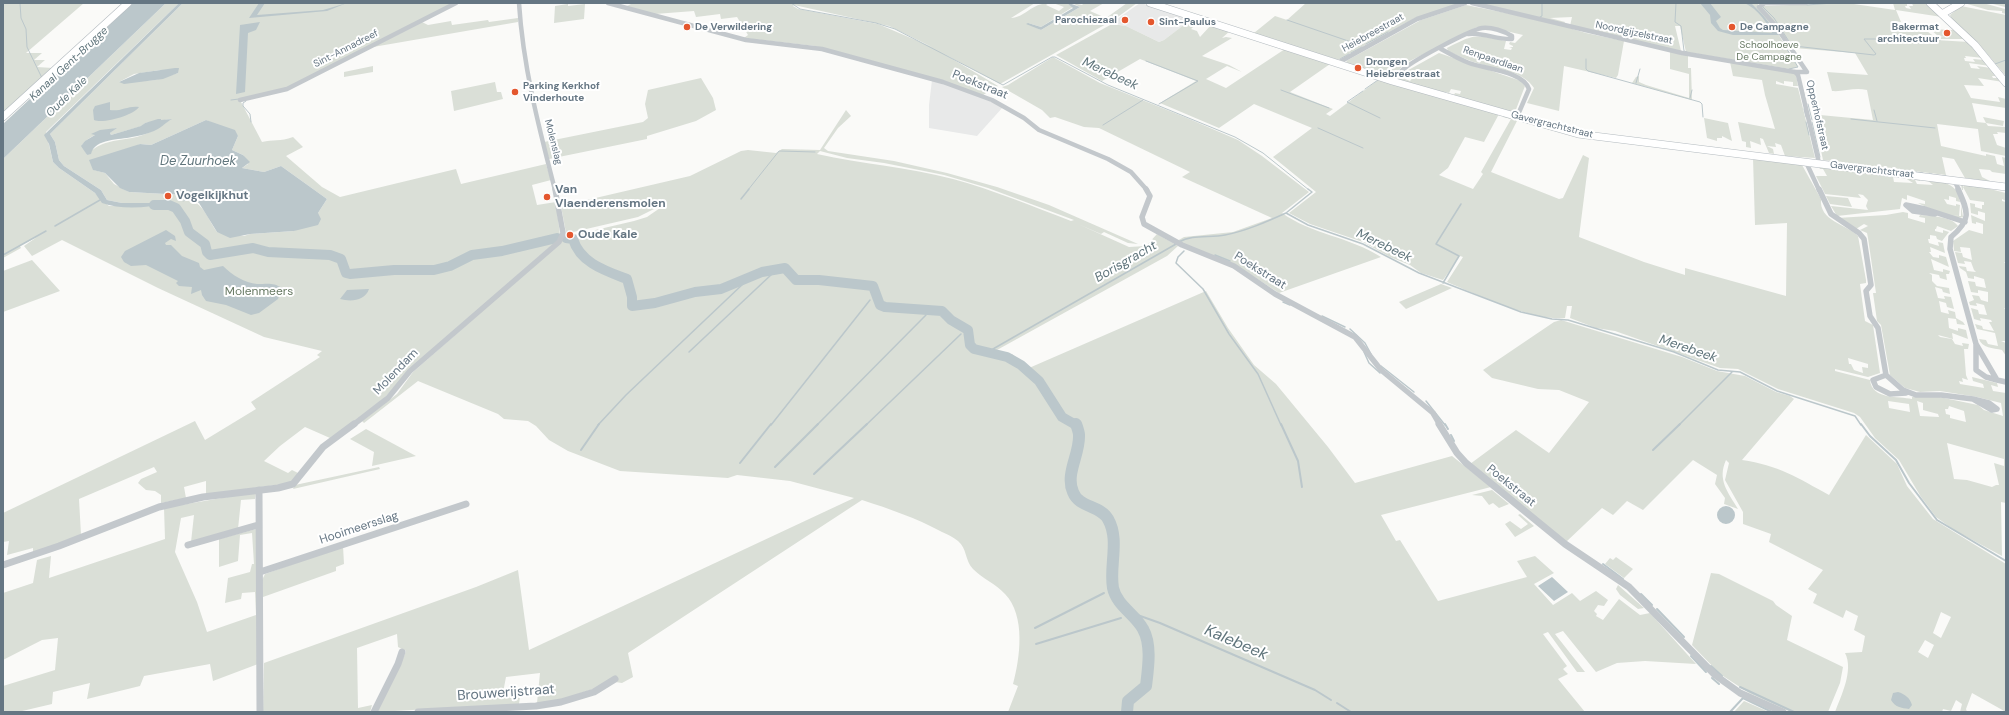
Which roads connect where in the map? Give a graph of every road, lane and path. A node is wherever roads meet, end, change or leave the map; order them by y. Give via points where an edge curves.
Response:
1 (128, 3) edge
2 (456, 3) edge
3 (520, 3) edge
4 (608, 3) edge
5 (1150, 3) edge
6 (1465, 3) edge
7 (1472, 3) edge
8 (1806, 3) edge
9 (1930, 3) edge
10 (1961, 3) edge
11 (1942, 14) junction
12 (1468, 34) junction
13 (1440, 49) junction
14 (1336, 64) junction
15 (1795, 72) junction
16 (1392, 82) junction
17 (2006, 83) edge
18 (240, 100) dead end
19 (3, 117) edge
20 (1517, 117) junction
21 (1806, 162) junction
22 (1819, 163) junction
23 (1954, 180) junction
24 (2006, 189) edge
25 (1935, 214) dead end
26 (1965, 222) junction
27 (562, 238) joint
28 (1976, 344) junction
29 (1886, 375) junction
30 (1997, 380) junction
31 (2006, 382) edge
32 (1910, 394) junction
33 (1973, 399) dead end
34 (259, 490) junction
35 (466, 504) dead end
36 (258, 525) junction
37 (188, 545) dead end
38 (3, 565) edge
39 (260, 572) junction
40 (402, 652) dead end
41 (615, 679) dead end
42 (260, 712) edge
43 (374, 712) edge
44 (418, 712) edge
45 (1783, 712) edge

1 - 19 street
2 - 18 street, Sint-Annadreef via 287,88
3 - 27 street, Molenslag via 520,28 542,142 555,188
4 - 45 street, Poekstraat via 746,40 822,49 943,82 992,100 1024,118 1039,130 1127,169 1149,192 1150,196 1142,217 1144,224 1177,243 1234,266 1275,294 1355,337 1381,370 1433,413 1457,453 1466,463 1564,544 1629,587 1715,675 1740,693
5 - 14 street, Gavergrachtstraat
6 - 14 street, Heiebreestraat via 1418,19
7 - 15 street, Noordgijzelstraat via 1667,49
8 - 15 street via 1759,5 1806,72
9 - 11 street
10 - 11 street
11 - 17 street via 1975,45
12 - 12 street via 1484,28 1509,34 1512,38
12 - 13 street
13 - 16 street via 1408,65
13 - 20 street, Renpaardlaan via 1469,63 1517,76 1526,82 1529,89
14 - 16 street, Gavergrachtstraat
15 - 22 street, Opperhofstraat via 1800,80
16 - 20 street, Gavergrachtstraat
20 - 21 street, Gavergrachtstraat via 1594,136
21 - 22 street, Gavergrachtstraat
21 - 29 street via 1830,214 1860,233 1864,239 1871,285 1866,290 1870,316 1878,328
22 - 23 street, Gavergrachtstraat
23 - 24 street, Gavergrachtstraat
23 - 26 street via 1964,198
25 - 26 street
26 - 28 street via 1948,241
27 - 34 street, Molendam via 410,370 388,398 323,447 293,484
28 - 30 street
28 - 30 street via 1976,370 1986,377
29 - 32 street
29 - 32 street via 1873,380 1879,390 1890,394
30 - 31 street
32 - 33 street
34 - 36 street
34 - 38 street, Molendam via 203,497 159,507
35 - 39 street, Hooimeersslag
36 - 37 street
36 - 39 street
39 - 42 street
40 - 43 street
41 - 44 street, Brouwerijstraat via 594,692 561,702 536,706

